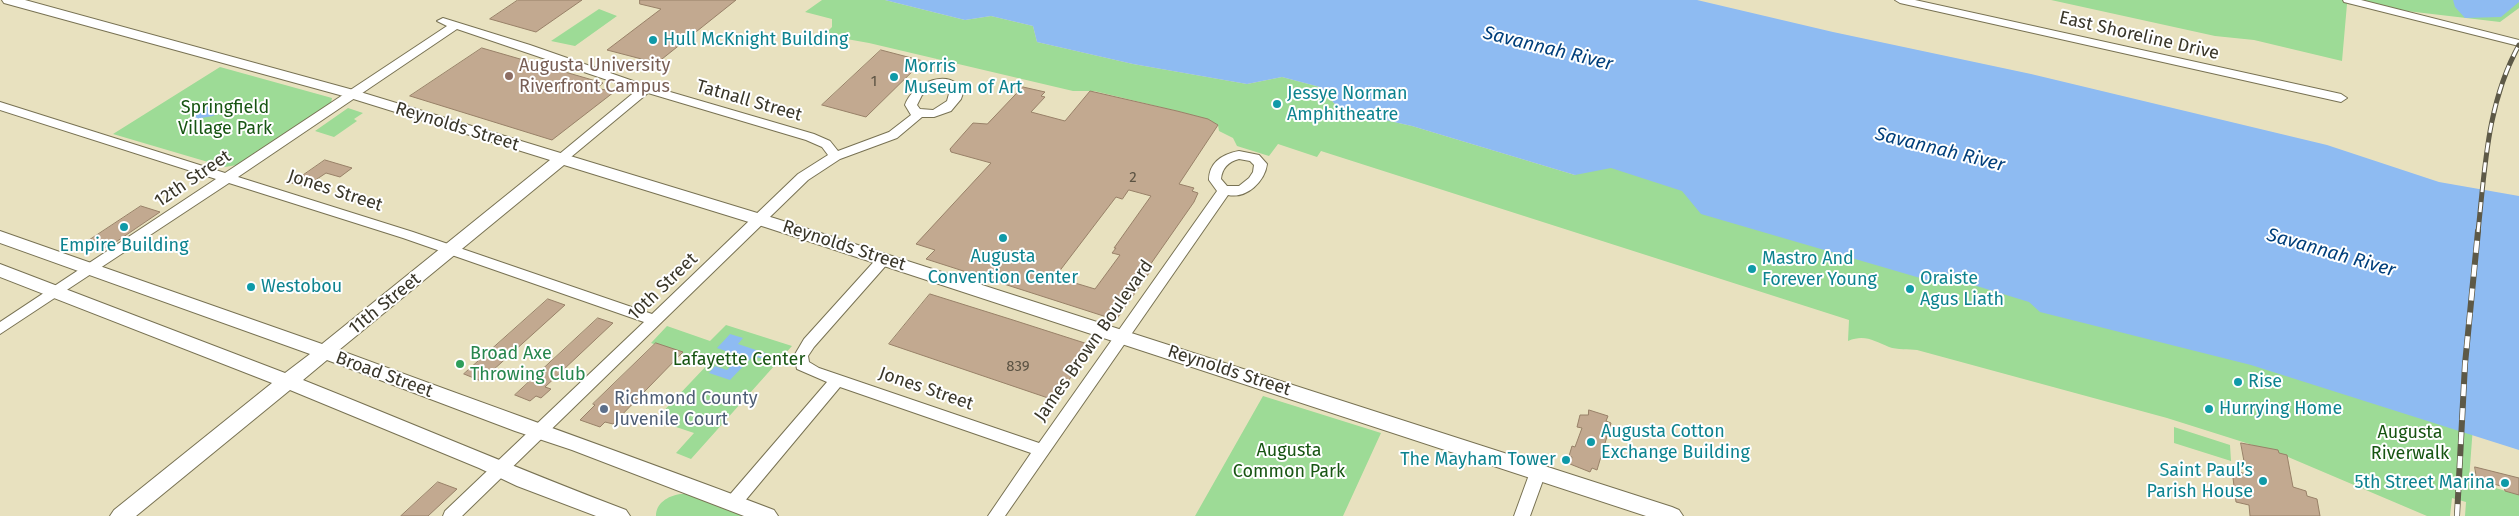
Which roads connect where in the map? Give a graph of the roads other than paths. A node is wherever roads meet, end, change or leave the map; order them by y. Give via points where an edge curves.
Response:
1 (1900, 0) edge
2 (2348, 0) edge
3 (17, 1) edge
4 (0, 12) edge
5 (443, 21) dead end
6 (456, 25) junction
7 (2519, 43) edge
8 (646, 89) junction
9 (352, 94) junction
10 (2341, 98) dead end
11 (0, 106) edge
12 (919, 114) dead end
13 (836, 156) junction
14 (561, 159) junction
15 (228, 178) junction
16 (1226, 190) dead end
17 (759, 220) junction
18 (0, 238) edge
19 (452, 249) junction
20 (884, 259) junction
21 (89, 269) junction
22 (0, 270) edge
23 (56, 290) junction
24 (655, 320) junction
25 (0, 329) edge
26 (1122, 337) junction
27 (324, 353) junction
28 (838, 380) junction
29 (288, 382) junction
30 (540, 431) junction
31 (1041, 450) junction
32 (500, 469) junction
33 (1538, 472) junction
34 (733, 503) junction
35 (121, 516) edge
36 (451, 516) edge
37 (619, 516) edge
38 (767, 516) edge
39 (996, 516) edge
40 (1522, 516) edge
41 (1672, 516) edge

1 - 10 street, East Shoreline Drive
2 - 7 street
3 - 4 main road
3 - 9 main road, Reynolds Street
5 - 6 street, Tatnall Street
6 - 8 street, Tatnall Street
6 - 9 street, 12th Street
8 - 13 street, Tatnall Street via 810,137 826,144
8 - 14 street, 11th Street
9 - 14 main road, Reynolds Street
9 - 15 street, 12th Street
11 - 15 street, Jones Street
12 - 13 street, 10th Street via 886,139
13 - 17 street, 10th Street via 803,177
14 - 17 main road, Reynolds Street
14 - 19 main road, 11th Street
15 - 19 street, Jones Street
15 - 21 street, 12th Street
16 - 26 street, James Brown Boulevard
17 - 20 main road, Reynolds Street
17 - 24 street, 10th Street
18 - 21 main road, Broad Street
19 - 24 street, Jones Street
19 - 27 main road, 11th Street
20 - 26 main road, Reynolds Street
20 - 28 street, Jones Street via 808,343 801,356 807,369
21 - 23 street, 12th Street
21 - 27 main road, Broad Street
22 - 23 main road
23 - 25 street, 12th Street
23 - 29 main road
24 - 30 street, 10th Street
26 - 31 street, James Brown Boulevard
26 - 33 main road, Reynolds Street
27 - 29 main road, 11th Street
27 - 30 main road, Broad Street
28 - 31 street, Jones Street
28 - 34 street
29 - 32 main road
29 - 35 main road, 11th Street
30 - 32 street, 10th Street
30 - 34 main road, Broad Street
31 - 39 street, James Brown Boulevard
32 - 36 street, 10th Street
32 - 37 main road
33 - 40 street
33 - 41 main road, Reynolds Street
34 - 38 main road, Broad Street

